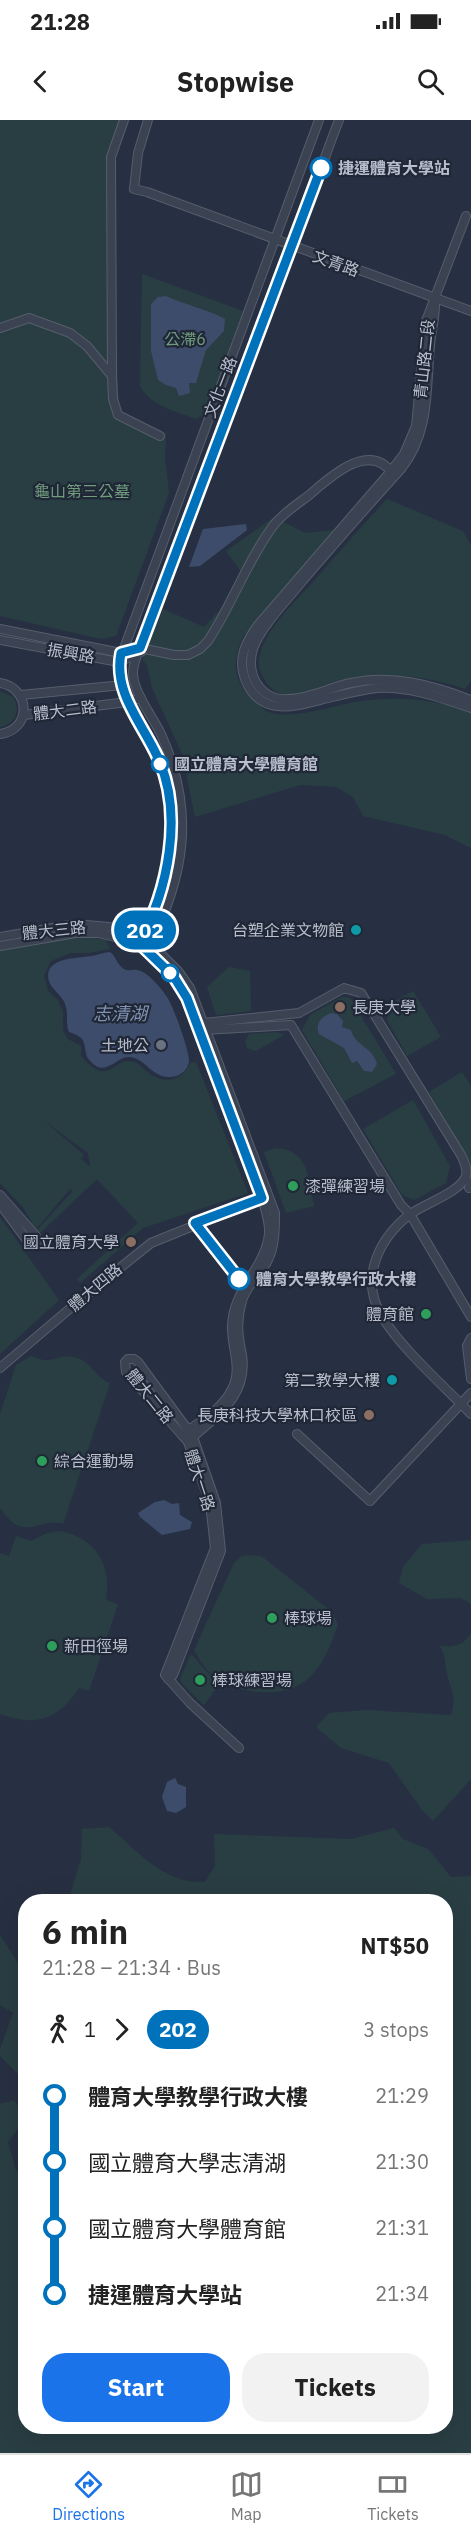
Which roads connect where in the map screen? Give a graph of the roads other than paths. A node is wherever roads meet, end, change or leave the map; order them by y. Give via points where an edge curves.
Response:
1 (124, 120) edge
2 (148, 120) edge
3 (319, 120) edge
4 (339, 120) edge
5 (466, 216) dead end
6 (274, 240) junction
7 (293, 247) junction
8 (435, 299) junction
9 (471, 311) edge
10 (0, 328) edge
11 (112, 376) junction
12 (160, 436) dead end
13 (391, 474) junction
14 (0, 629) edge
15 (0, 640) edge
16 (140, 650) junction
17 (121, 653) junction
18 (119, 662) junction
19 (0, 683) edge
20 (123, 685) junction
21 (21, 695) junction
22 (141, 698) junction
23 (471, 700) edge
24 (127, 702) junction
25 (471, 708) edge
26 (24, 715) junction
27 (0, 734) edge
28 (0, 937) edge
29 (141, 939) junction
30 (0, 946) edge
31 (149, 947) junction
32 (205, 1026) junction
33 (217, 1034) dead end
34 (0, 1195) edge
35 (265, 1197) junction
36 (0, 1204) edge
37 (410, 1214) junction
38 (195, 1223) junction
39 (247, 1285) junction
40 (471, 1317) edge
41 (471, 1338) edge
42 (0, 1368) edge
43 (471, 1379) edge
44 (471, 1393) edge
45 (462, 1405) junction
46 (471, 1414) edge
47 (297, 1434) dead end
48 (187, 1436) junction
49 (239, 1748) dead end

1 - 11 street via 111,157
2 - 6 street, 文青路 via 138,153 134,189
3 - 6 street, 文化一路
4 - 7 street, 文化一路
5 - 8 street, 青山路二段
6 - 7 street, 文青路
6 - 17 street, 文化一路
7 - 8 street, 文青路
7 - 16 street, 文化一路
8 - 9 street, 文青路
8 - 13 street, 青山路二段 via 423,426 415,449
10 - 11 street via 29,318 70,333 87,346
11 - 12 street via 118,415
13 - 16 street via 376,462 355,462 339,470 280,518 215,631 200,649 188,655
13 - 23 street, 青山路二段 via 267,626 253,648 252,673 264,692 276,699 352,682 384,680 413,682
13 - 25 street, 青山路二段 via 258,625 243,651 242,671 251,691 276,706 300,706 378,688 437,696
14 - 17 street, 振興路
15 - 18 street, 振興路
16 - 17 street, 振興路
16 - 18 street
16 - 22 street via 133,673
17 - 18 street
18 - 20 street
19 - 21 street, 體大二路
20 - 21 street, 體大二路
20 - 24 street
21 - 26 street, 體大二路
22 - 24 street, 體大二路
22 - 31 street via 169,752 183,819 177,879
24 - 26 street, 體大二路
24 - 29 street via 159,759 171,820 169,860
26 - 27 street, 體大二路 via 14,729
28 - 29 street, 體大三路 via 75,924 109,927
29 - 30 street, 體大三路 via 76,933
29 - 31 street, 體大一路
31 - 32 street, 體大一路 via 178,971 190,988
32 - 33 street
32 - 35 street, 體大一路
32 - 37 street via 291,1026
32 - 37 street via 299,1013 344,988 361,993 466,1165 466,1176 458,1186
34 - 36 street via 36,1236 37,1243 29,1243
35 - 38 street, 體大四路
35 - 39 street, 體大一路 via 269,1233 263,1256
37 - 40 street
37 - 45 street via 383,1243 370,1287 399,1340
38 - 39 street
38 - 42 street, 體大四路 via 151,1243 132,1257
39 - 48 street, 體大一路 via 238,1296 231,1327 236,1355 234,1386 216,1410
41 - 43 street via 467,1347
44 - 45 street
45 - 46 street
45 - 47 street via 370,1501
48 - 48 street, 體大二路 via 138,1362 128,1359 126,1372
48 - 49 street, 體大一路 via 210,1503 215,1548 165,1675

